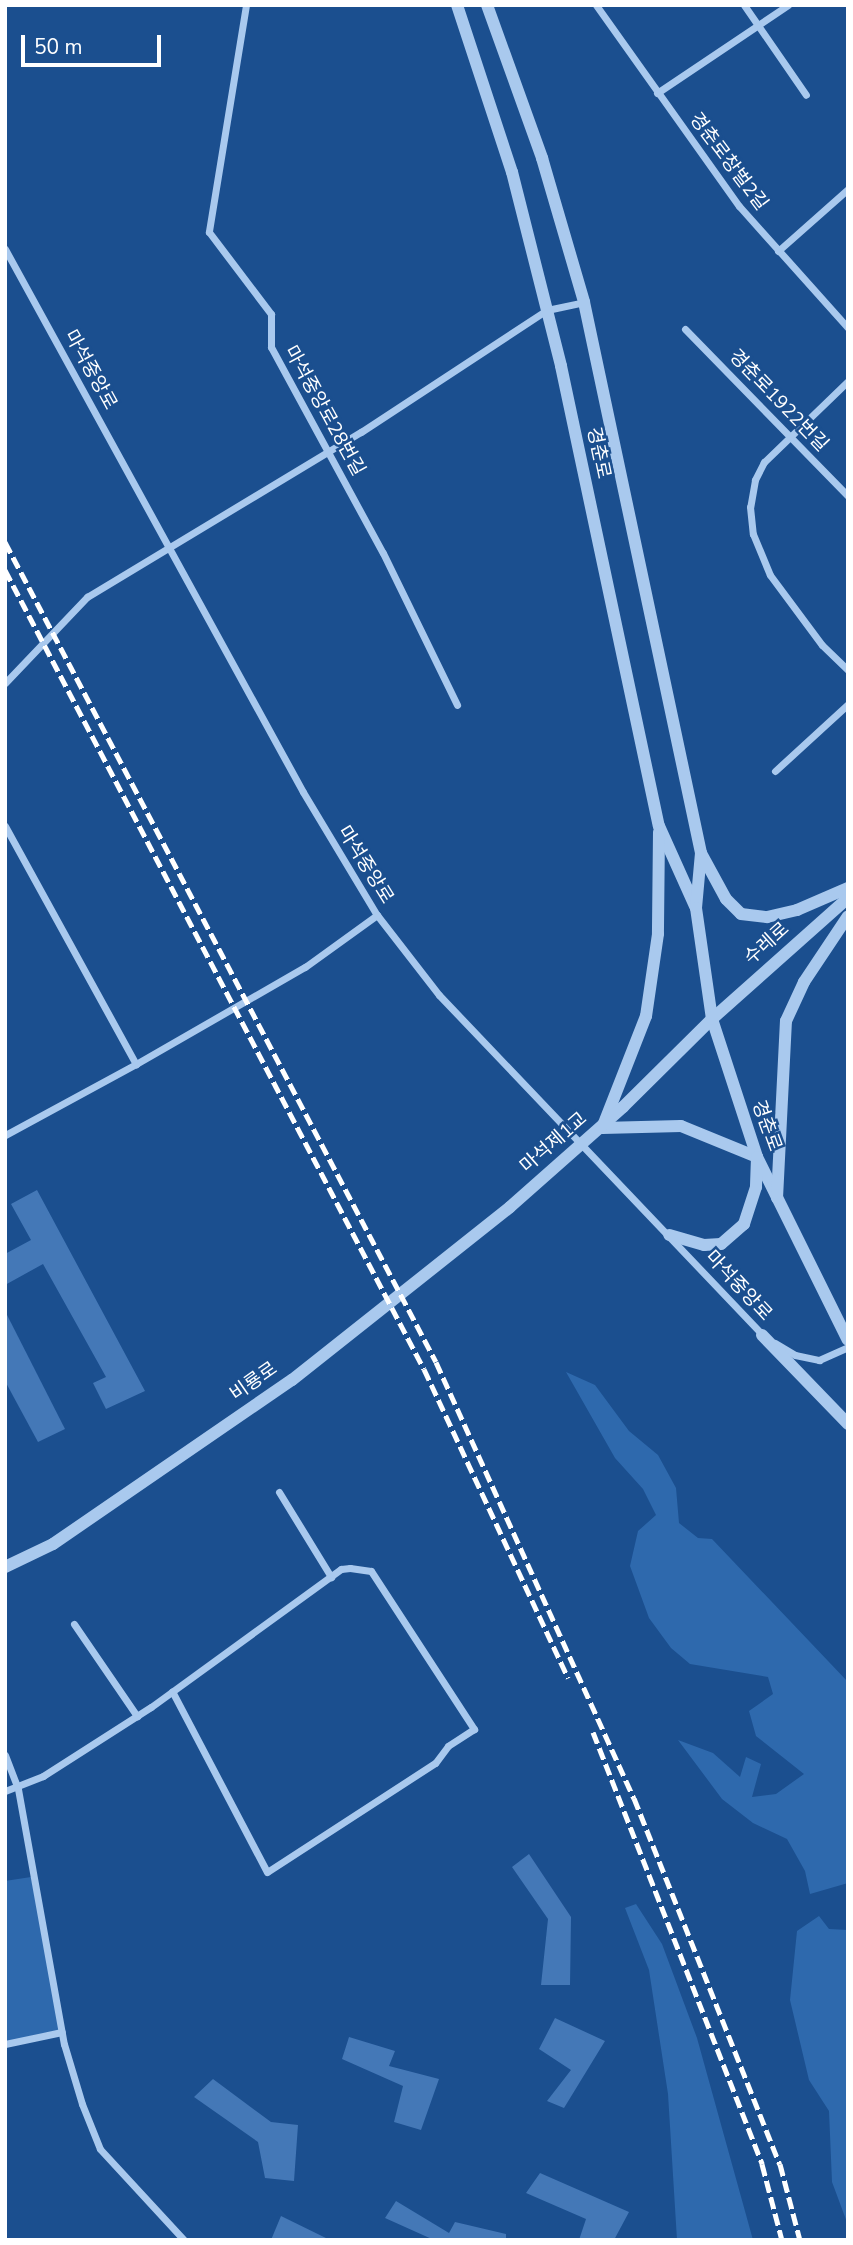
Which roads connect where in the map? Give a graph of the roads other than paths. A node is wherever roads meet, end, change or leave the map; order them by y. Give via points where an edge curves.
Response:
1 (246, 5) edge
2 (457, 5) edge
3 (487, 5) edge
4 (596, 5) edge
5 (744, 5) edge
6 (788, 5) edge
7 (757, 25) junction
8 (657, 93) junction
9 (806, 95) dead end
10 (848, 188) edge
11 (5, 248) edge
12 (778, 251) junction
13 (584, 302) junction
14 (547, 310) junction
15 (848, 328) edge
16 (685, 329) dead end
17 (848, 381) edge
18 (791, 437) junction
19 (329, 452) junction
20 (848, 496) edge
21 (168, 544) junction
22 (848, 670) edge
23 (5, 683) edge
24 (848, 704) edge
25 (457, 705) dead end
26 (775, 771) dead end
27 (5, 826) edge
28 (659, 826) junction
29 (701, 853) junction
30 (848, 888) edge
31 (848, 898) edge
32 (696, 908) junction
33 (377, 915) junction
34 (848, 916) edge
35 (712, 1019) junction
36 (136, 1064) junction
37 (602, 1128) junction
38 (5, 1135) edge
39 (757, 1157) junction
40 (777, 1201) junction
41 (510, 1206) joint
42 (668, 1235) junction
43 (762, 1335) junction
44 (848, 1340) edge
45 (848, 1347) edge
46 (848, 1424) edge
47 (279, 1492) dead end
48 (5, 1567) edge
49 (331, 1577) junction
50 (74, 1623) dead end
51 (172, 1691) junction
52 (137, 1716) junction
53 (5, 1755) edge
54 (18, 1789) junction
55 (5, 1791) edge
56 (62, 2032) junction
57 (5, 2045) edge
58 (184, 2240) edge

1 - 19 street, 마석중앙로28번길 via 209,232 271,314 271,347
2 - 14 street, 경춘로 via 512,172
3 - 13 street, 경춘로 via 542,158
4 - 8 street, 경춘로창벌2길
5 - 7 street
6 - 7 street
7 - 8 street
7 - 9 street
8 - 12 street, 경춘로창벌2길
10 - 12 street
11 - 21 street, 마석중앙로
12 - 15 street, 경춘로창벌2길
13 - 14 street
13 - 29 street, 경춘로
14 - 19 street
14 - 28 street, 경춘로
16 - 18 street, 경춘로1922번길
17 - 18 street
18 - 20 street, 경춘로1922번길
18 - 22 street via 764,462 755,480 750,507 753,534 770,575 789,603
19 - 21 street
19 - 25 street, 마석중앙로28번길
21 - 23 street via 87,597
21 - 33 street, 마석중앙로 via 303,793
24 - 26 street
27 - 36 street
28 - 32 street, 경춘로
28 - 37 street via 653,980 638,1042 621,1073
29 - 30 street via 726,899 741,914 767,917 797,910
29 - 32 street, 경춘로
31 - 35 street, 수레로
32 - 35 street, 경춘로
33 - 36 street via 305,967
33 - 42 street, 마석중앙로 via 439,995
34 - 40 street via 804,982 786,1021
35 - 37 street, 마석제1교, bridge
35 - 39 street, 경춘로
36 - 38 street
37 - 39 street via 681,1126
37 - 41 street, 마석제1교, bridge
39 - 40 street, 경춘로
39 - 42 street via 756,1186 744,1224 721,1244 704,1245
40 - 44 street, 경춘로
41 - 48 street, 비룡로 via 292,1380 53,1544
42 - 43 street, 마석중앙로
43 - 45 street, 마석중앙로 via 795,1355 819,1360
43 - 46 street
47 - 49 street
49 - 51 street
49 - 51 street via 350,1568 371,1571 474,1729 448,1746 435,1763 267,1872
50 - 52 street
51 - 52 street
52 - 54 street
53 - 54 street
54 - 55 street
54 - 56 street
56 - 57 street
56 - 58 street via 100,2149

